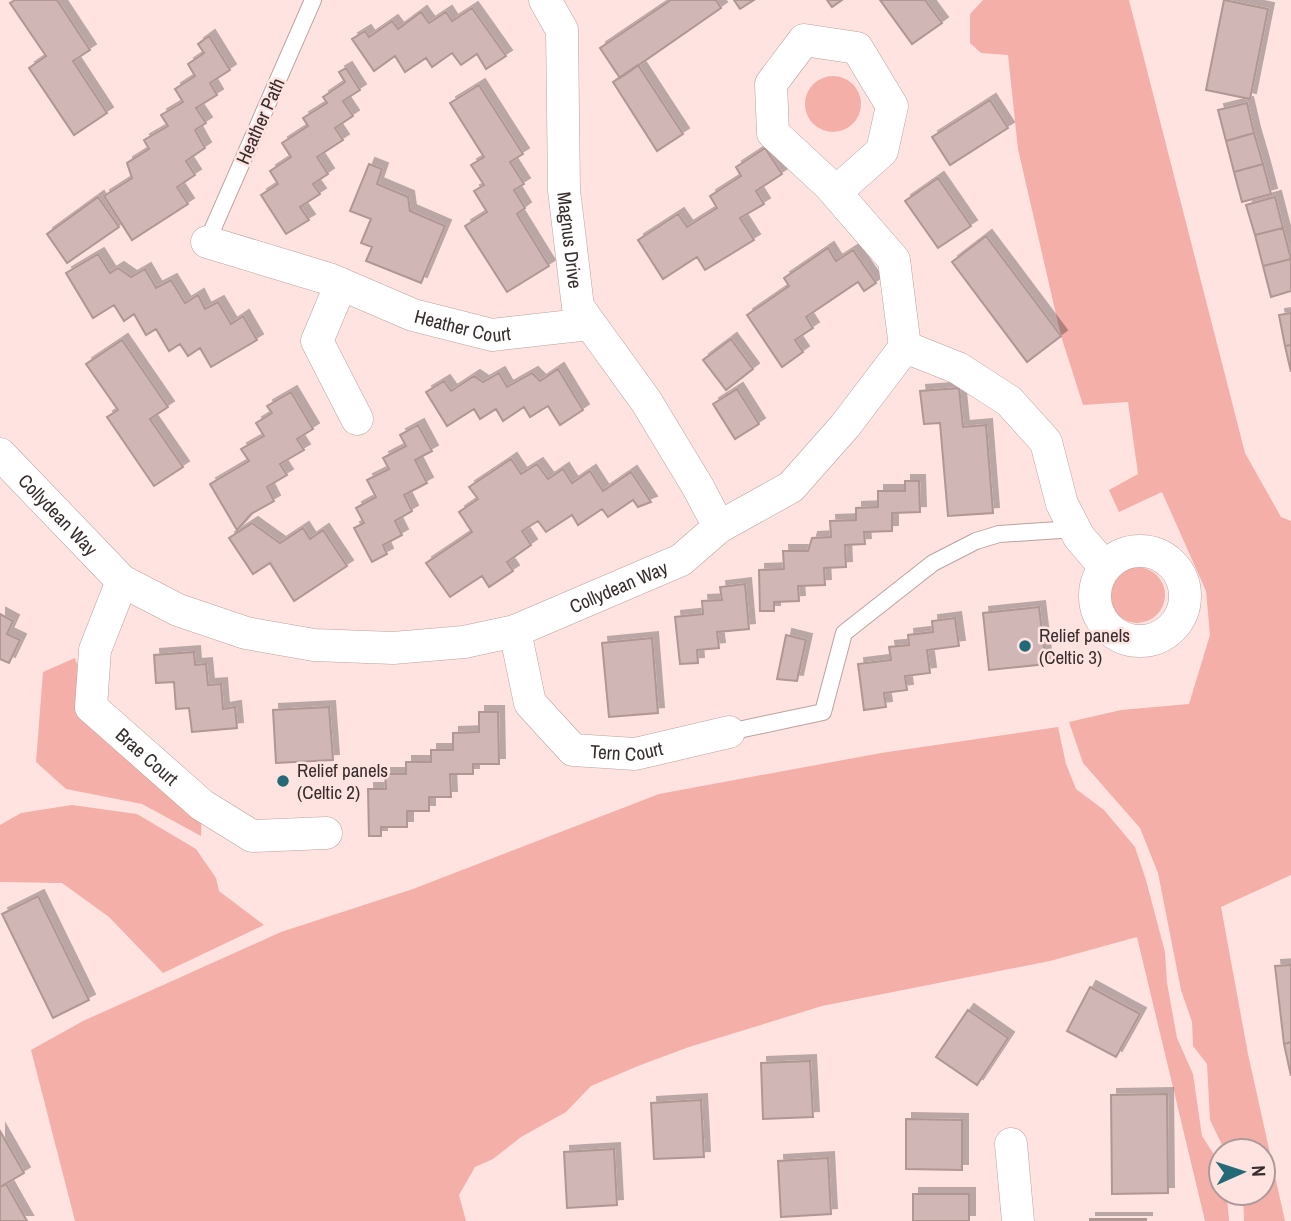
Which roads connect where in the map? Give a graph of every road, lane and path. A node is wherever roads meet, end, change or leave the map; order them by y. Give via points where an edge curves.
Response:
1 (313, 0) edge
2 (545, 0) edge
3 (836, 192) junction
4 (208, 242) joint
5 (341, 284) junction
6 (589, 324) junction
7 (905, 347) junction
8 (357, 419) dead end
9 (0, 454) edge
10 (719, 527) junction
11 (1075, 529) junction
12 (1104, 566) dead end
13 (122, 581) junction
14 (515, 631) junction
15 (729, 732) joint
16 (326, 833) dead end
17 (1011, 1144) dead end
18 (1018, 1221) edge

1 - 4 lane, Heather Path
2 - 6 street, Magnus Drive via 562,30 564,190 578,307
3 - 3 street via 773,133 771,84 804,40 857,48 892,106 881,151
3 - 7 street via 894,260
4 - 5 street, Heather Court
5 - 6 street, Heather Court via 413,315 492,335
5 - 8 street via 317,341
6 - 10 street, Magnus Drive via 646,401
7 - 10 street, Collydean Way via 791,487
7 - 11 street via 958,368 1009,401 1046,442 1062,504
9 - 13 street, Collydean Way
10 - 14 street, Collydean Way via 681,560
11 - 12 street
11 - 15 lane via 999,534 933,564 844,632 823,712
13 - 14 street, Collydean Way via 178,610 235,629 314,645 393,648 464,642
13 - 16 street, Brae Court via 94,650 91,707 202,805 252,836
14 - 15 street, Tern Court via 530,702 573,750 635,754
17 - 18 street

